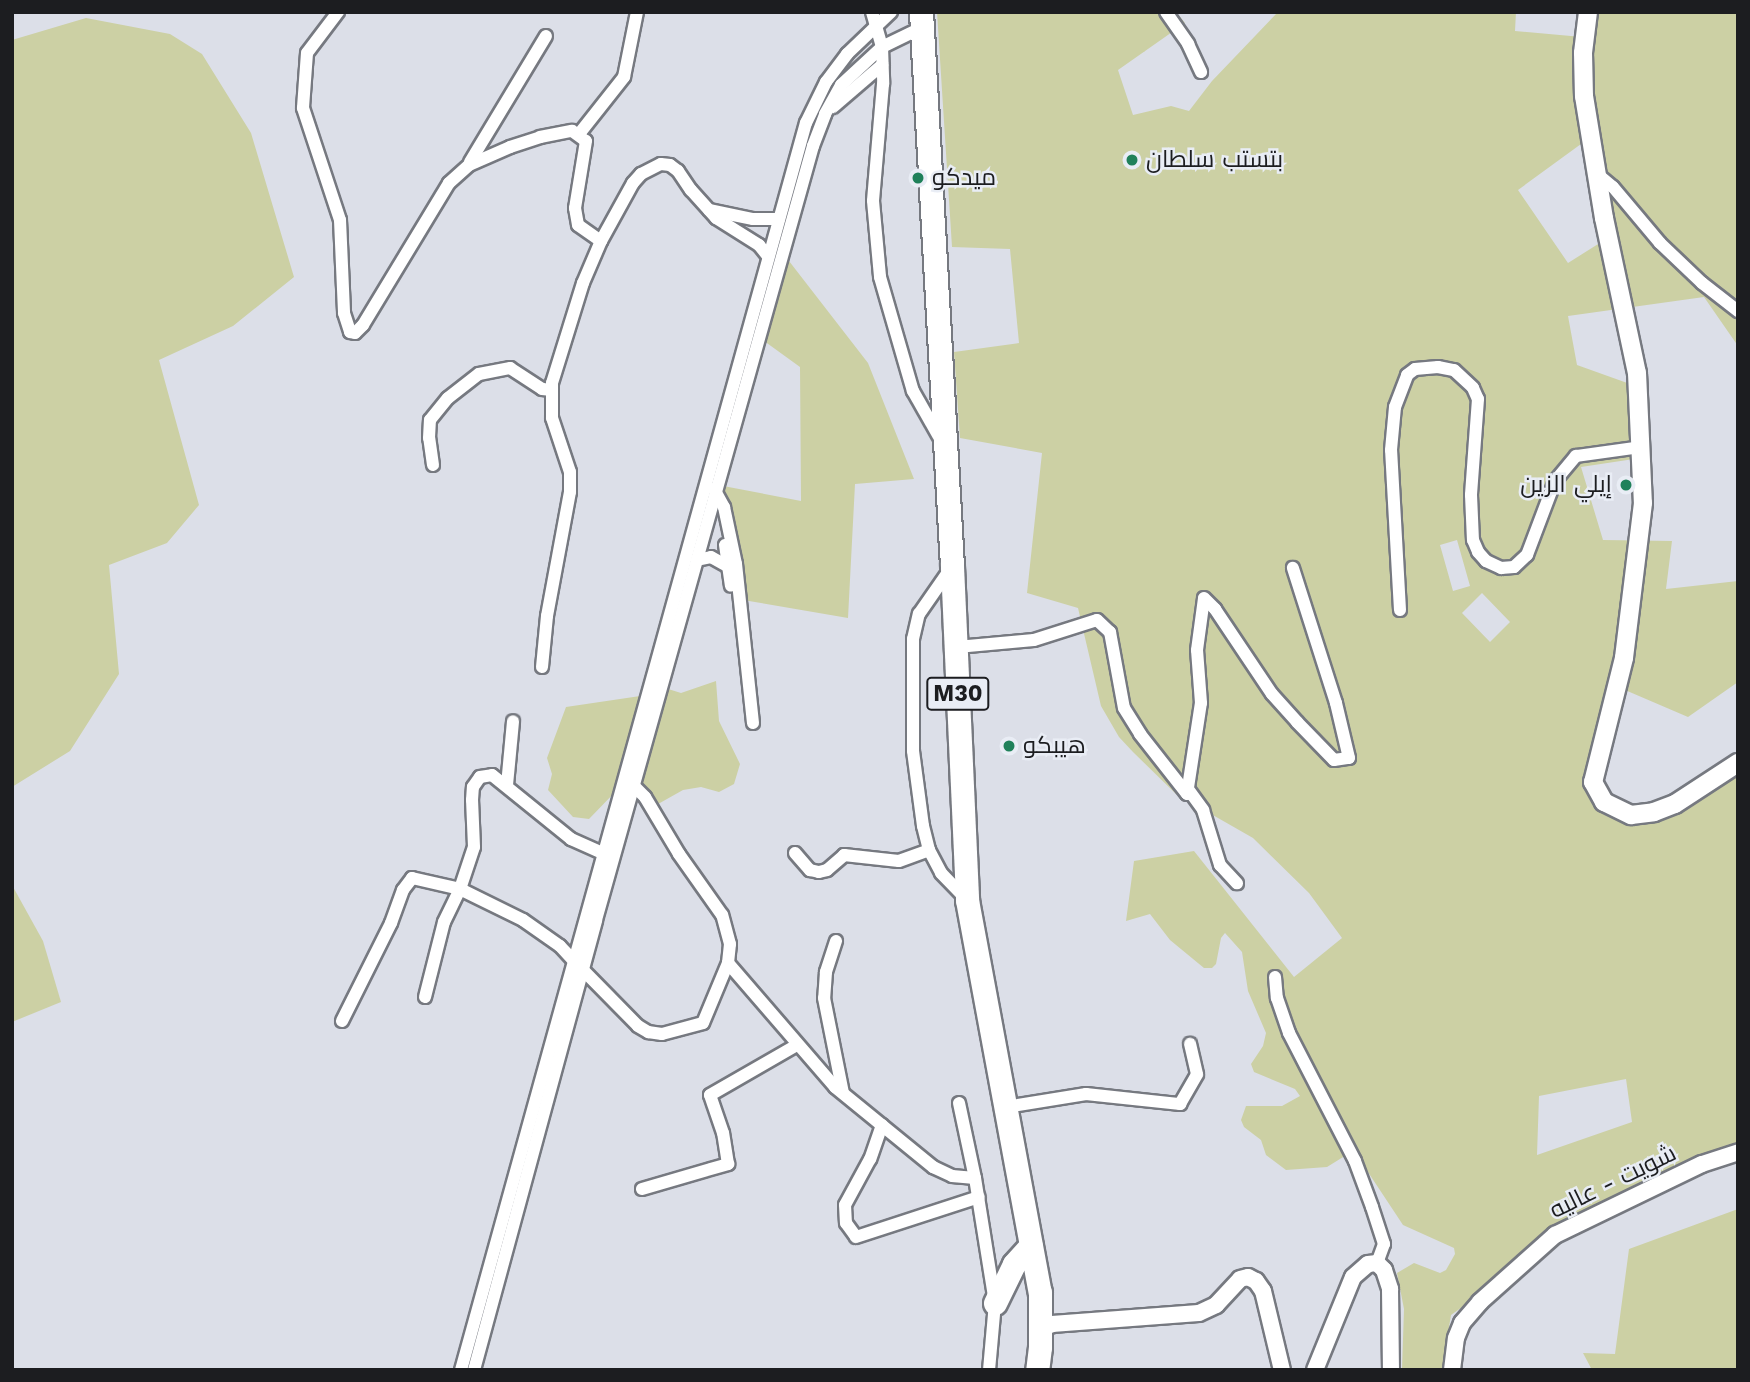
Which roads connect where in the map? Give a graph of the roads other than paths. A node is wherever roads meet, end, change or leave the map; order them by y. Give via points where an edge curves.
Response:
1 (338, 12) edge
2 (637, 12) edge
3 (891, 12) edge
4 (1166, 12) edge
5 (1588, 12) edge
6 (925, 17) edge
7 (874, 18) edge
8 (545, 36) dead end
9 (882, 47) junction
10 (883, 65) junction
11 (1201, 72) dead end
12 (825, 114) junction
13 (579, 134) junction
14 (468, 165) junction
15 (1595, 172) junction
16 (709, 210) junction
17 (779, 219) junction
18 (601, 241) junction
19 (768, 256) junction
20 (1738, 311) edge
21 (552, 390) junction
22 (944, 445) junction
23 (1641, 447) junction
24 (433, 465) dead end
25 (710, 490) junction
26 (697, 560) junction
27 (727, 566) junction
28 (952, 566) junction
29 (1293, 568) dead end
30 (1400, 610) dead end
31 (740, 611) junction
32 (968, 646) junction
33 (542, 667) dead end
34 (965, 719) junction
35 (513, 721) dead end
36 (753, 723) dead end
37 (1738, 763) edge
38 (634, 785) junction
39 (507, 786) junction
40 (1188, 789) junction
41 (616, 828) junction
42 (929, 850) junction
43 (603, 853) junction
44 (795, 853) dead end
45 (1237, 883) dead end
46 (460, 889) junction
47 (967, 900) junction
48 (836, 942) dead end
49 (727, 963) junction
50 (579, 966) junction
51 (1275, 977) dead end
52 (425, 997) dead end
53 (342, 1021) dead end
54 (1190, 1044) dead end
55 (797, 1045) junction
56 (1006, 1074) junction
57 (843, 1093) junction
58 (959, 1103) dead end
59 (1018, 1105) junction
60 (882, 1125) junction
61 (1738, 1152) edge
62 (975, 1178) junction
63 (642, 1189) dead end
64 (979, 1197) junction
65 (1031, 1245) junction
66 (1377, 1263) junction
67 (995, 1303) junction
68 (480, 1325) junction
69 (1046, 1327) junction
70 (461, 1370) edge
71 (474, 1370) edge
72 (989, 1370) edge
73 (1037, 1370) edge
74 (1047, 1370) edge
75 (1282, 1370) edge
76 (1315, 1370) edge
77 (1391, 1370) edge
78 (1452, 1370) edge

1 - 14 street via 307,53 303,108 340,220 344,313 350,332 363,325 449,183
2 - 13 street via 624,77
3 - 7 street
4 - 11 street
5 - 15 main road via 1584,85
6 - 9 street
6 - 22 highway, M30
6 - 32 highway, M30
7 - 9 street
7 - 17 street via 813,104
8 - 14 street
9 - 10 street
9 - 12 street via 841,85
10 - 12 street
10 - 22 street via 873,201 880,277 913,391
12 - 25 street
13 - 14 street via 572,131 540,137
13 - 18 street via 587,148 575,208 578,225
15 - 20 street via 1660,243
15 - 23 main road via 1637,373
16 - 17 street
16 - 18 street via 678,171 661,164 633,183
16 - 19 street
17 - 19 street
18 - 21 street via 583,283
19 - 25 street
21 - 24 street via 542,389 510,368 479,374 448,398 430,420
21 - 33 street via 552,418 570,472 570,492
22 - 28 highway, M30
23 - 30 street via 1576,456 1555,481 1527,555 1514,567 1501,568 1486,561 1474,540 1471,495 1478,399 1473,388 1454,370 1416,369 1407,375 1395,407 1391,450
23 - 37 main road via 1643,516 1626,648 1593,782 1604,802 1630,815 1654,812 1675,804
25 - 26 street
25 - 27 street
25 - 31 street via 724,507
25 - 41 street
26 - 27 street via 716,558
26 - 38 street
27 - 31 street
28 - 34 highway, M30
28 - 42 street via 919,614 913,639 913,751
29 - 40 street via 1349,758 1334,760 1289,712 1204,598 1197,650 1200,703
31 - 36 street
32 - 34 highway, M30
32 - 40 street via 1034,640 1097,620 1110,632 1124,708 1187,794
34 - 47 highway, M30
34 - 56 highway, M30 via 980,897
35 - 39 street
38 - 41 street
38 - 49 street via 722,915 730,944
39 - 43 street via 571,839
39 - 46 street via 492,775 476,781 474,847
40 - 45 street via 1203,810 1220,865
41 - 43 street
41 - 50 street
42 - 44 street via 899,861 844,855 819,872 810,870
42 - 47 street via 941,873
43 - 50 street
46 - 50 street via 523,920
46 - 52 street via 444,922
46 - 53 street via 412,878 402,890 391,923
47 - 56 highway, M30
48 - 57 street via 824,998
49 - 50 street via 703,1023 662,1034 638,1026
49 - 55 street
50 - 68 street
51 - 66 street via 1289,1033 1355,1161 1372,1207 1384,1244
54 - 59 street via 1197,1074 1180,1104 1086,1094
55 - 57 street
55 - 63 street via 710,1095 728,1164
56 - 59 highway, M30
56 - 65 highway, M30
57 - 60 street
58 - 62 street
59 - 69 highway, M30 via 1047,1266
60 - 62 street via 933,1167 952,1176
60 - 64 street via 845,1205 846,1223 856,1237
61 - 78 street, شويت - عاليه via 1702,1164 1555,1235 1462,1323
62 - 64 street
64 - 67 street
65 - 67 highway via 1014,1264
65 - 69 highway, M30
66 - 76 street via 1368,1264 1353,1277
66 - 77 street via 1390,1289
67 - 72 street
68 - 70 street
68 - 71 street
69 - 73 highway, M30
69 - 74 highway, M30
69 - 75 street via 1199,1314 1248,1277 1263,1291

